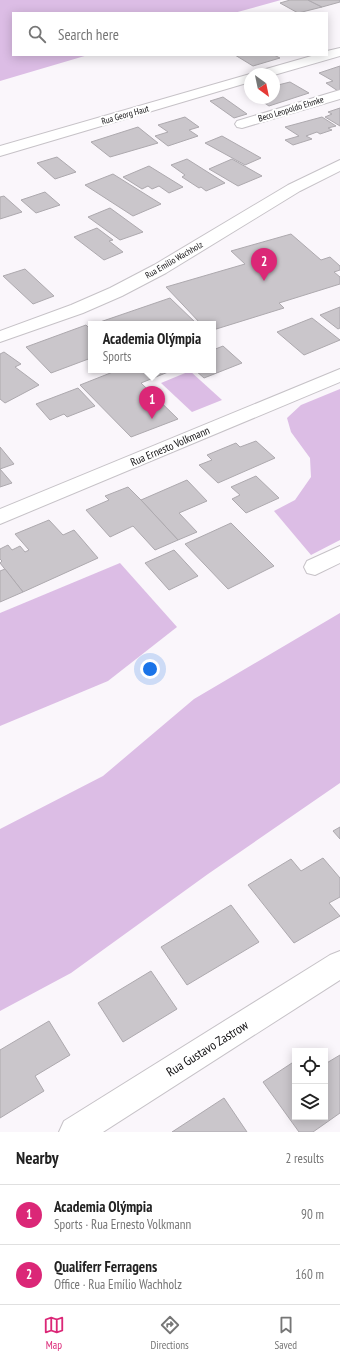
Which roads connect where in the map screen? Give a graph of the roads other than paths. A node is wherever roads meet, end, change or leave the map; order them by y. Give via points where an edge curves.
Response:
1 (340, 52) edge
2 (328, 55) edge
3 (326, 56) edge
4 (280, 69) edge
5 (244, 80) edge
6 (340, 94) edge
7 (242, 124) dead end
8 (0, 152) edge
9 (340, 166) edge
10 (0, 337) edge
11 (340, 375) edge
12 (0, 517) edge
13 (340, 554) edge
14 (315, 567) dead end
15 (340, 964) edge
16 (75, 1132) edge

1 - 2 street
3 - 4 street
5 - 8 street, Rua Georg Haut
6 - 7 street, Beco Leopoldo Ehmke
9 - 10 street, Rua Emílio Wachholz via 294,188 160,269 116,292
11 - 12 street, Rua Ernesto Volkmann
13 - 14 street
15 - 16 street, Rua Gustavo Zastrow

